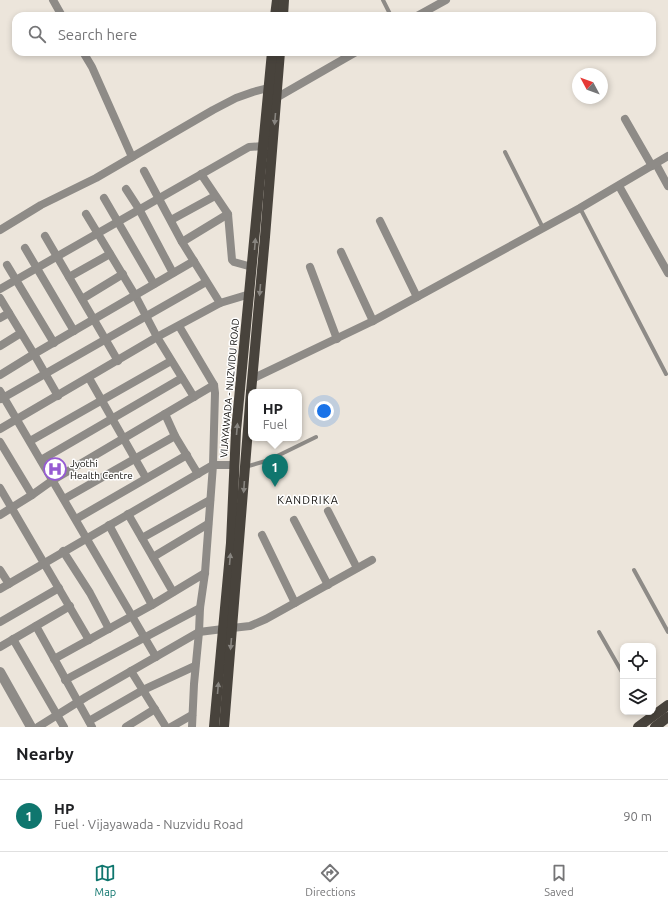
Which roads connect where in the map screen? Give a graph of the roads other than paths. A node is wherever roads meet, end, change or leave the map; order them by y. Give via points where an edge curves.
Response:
1 (53, 0) edge
2 (277, 0) edge
3 (284, 0) edge
4 (383, 0) edge
5 (446, 0) edge
6 (60, 12) edge
7 (276, 12) edge
8 (283, 12) edge
9 (389, 12) edge
10 (424, 12) edge
11 (85, 56) edge
12 (272, 56) edge
13 (280, 56) edge
14 (349, 56) edge
15 (268, 88) junction
16 (276, 98) junction
17 (625, 119) dead end
18 (263, 146) junction
19 (504, 152) dead end
20 (668, 156) edge
21 (132, 157) junction
22 (654, 165) junction
23 (144, 171) dead end
24 (201, 174) junction
25 (619, 186) junction
26 (668, 186) edge
27 (126, 189) dead end
28 (215, 196) junction
29 (104, 198) dead end
30 (158, 198) junction
31 (580, 208) junction
32 (139, 209) junction
33 (86, 214) dead end
34 (228, 214) junction
35 (171, 220) junction
36 (380, 221) dead end
37 (117, 222) junction
38 (544, 228) junction
39 (0, 230) edge
40 (97, 233) junction
41 (46, 236) dead end
42 (182, 242) junction
43 (25, 248) dead end
44 (341, 252) dead end
45 (110, 254) junction
46 (57, 256) junction
47 (194, 261) junction
48 (7, 265) dead end
49 (249, 266) junction
50 (310, 267) dead end
51 (37, 268) junction
52 (173, 273) junction
53 (668, 273) edge
54 (122, 274) junction
55 (70, 278) junction
56 (16, 280) junction
57 (206, 282) junction
58 (154, 284) junction
59 (0, 289) edge
60 (135, 295) junction
61 (246, 295) junction
62 (417, 297) junction
63 (0, 298) edge
64 (82, 299) junction
65 (220, 303) junction
66 (9, 313) junction
67 (146, 316) junction
68 (0, 318) edge
69 (94, 320) junction
70 (373, 321) junction
71 (179, 326) junction
72 (74, 331) junction
73 (21, 333) junction
74 (157, 337) junction
75 (105, 339) junction
76 (337, 339) junction
77 (54, 342) junction
78 (0, 346) edge
79 (34, 354) junction
80 (118, 361) junction
81 (171, 361) junction
82 (46, 374) junction
83 (666, 374) dead end
84 (0, 375) edge
85 (89, 378) junction
86 (182, 378) junction
87 (252, 379) junction
88 (214, 386) junction
89 (251, 389) edge
90 (1, 396) edge
91 (58, 396) junction
92 (194, 397) junction
93 (102, 400) junction
94 (165, 414) junction
95 (112, 418) junction
96 (17, 419) junction
97 (0, 429) edge
98 (248, 430) edge
99 (176, 436) junction
100 (316, 437) dead end
101 (123, 439) junction
102 (30, 441) junction
103 (0, 442) edge
104 (187, 455) junction
105 (135, 459) junction
106 (41, 460) junction
107 (216, 465) junction
108 (232, 465) junction
109 (245, 467) junction
110 (198, 474) junction
111 (146, 478) junction
112 (53, 480) junction
113 (0, 488) edge
114 (32, 495) junction
115 (64, 499) junction
116 (210, 500) junction
117 (12, 508) junction
118 (328, 511) dead end
119 (128, 514) junction
120 (0, 515) edge
121 (76, 519) junction
122 (294, 520) dead end
123 (208, 524) junction
124 (109, 525) junction
125 (262, 535) dead end
126 (86, 538) junction
127 (142, 538) junction
128 (63, 551) junction
129 (153, 557) junction
130 (372, 560) dead end
131 (44, 563) junction
132 (357, 568) junction
133 (0, 570) edge
134 (634, 570) dead end
135 (205, 573) junction
136 (8, 584) junction
137 (328, 584) junction
138 (59, 588) junction
139 (0, 589) edge
140 (173, 592) junction
141 (295, 603) junction
142 (152, 605) junction
143 (70, 606) junction
144 (200, 608) junction
145 (132, 616) junction
146 (0, 622) edge
147 (36, 626) junction
148 (110, 629) junction
149 (224, 629) junction
150 (202, 632) junction
151 (599, 632) dead end
152 (668, 632) edge
153 (144, 637) junction
154 (13, 639) junction
155 (89, 640) junction
156 (0, 647) edge
157 (156, 658) junction
158 (54, 659) junction
159 (196, 666) junction
160 (620, 669) edge
161 (131, 671) junction
162 (0, 672) edge
163 (66, 680) junction
164 (143, 690) junction
165 (78, 702) junction
166 (668, 705) edge
167 (155, 710) junction
168 (57, 714) junction
169 (192, 715) junction
170 (668, 717) edge
171 (650, 721) edge
172 (90, 724) edge
173 (31, 727) edge
174 (38, 727) edge
175 (64, 727) edge
176 (126, 727) edge
177 (166, 727) edge
178 (171, 727) edge
179 (192, 727) edge
180 (214, 727) edge
181 (224, 727) edge
182 (638, 727) edge

1 - 6 street
2 - 7 main road
3 - 8 main road
4 - 9 lane
5 - 10 street
11 - 21 street
12 - 15 main road, VIJAYAWADA - NUZVIDU ROAD
13 - 16 main road, VIJAYAWADA - NUZVIDU ROAD
14 - 16 street
15 - 18 main road, VIJAYAWADA - NUZVIDU ROAD
15 - 21 street via 224,104
16 -> 87 main road, VIJAYAWADA - NUZVIDU ROAD
17 - 22 street
18 - 24 street via 249,147
49 -> 18 main road, VIJAYAWADA - NUZVIDU ROAD
19 - 38 lane
20 - 22 street
21 - 39 street via 41,205
22 - 25 street
22 - 26 street
23 - 30 street
24 - 28 street
24 - 30 street
25 - 31 street
25 - 53 street
27 - 32 street
28 - 34 street
28 - 35 street
29 - 37 street
30 - 32 street
30 - 35 street
31 - 38 street
31 - 83 lane
32 - 37 street
32 - 52 street
33 - 40 street
34 - 42 street
34 - 49 street via 231,256 234,262
35 - 42 street
36 - 62 street
37 - 40 street
37 - 58 street
38 - 62 street
40 - 45 street
40 - 46 street
41 - 46 street
42 - 47 street
43 - 51 street
44 - 70 street
45 - 54 street
45 - 55 street
46 - 51 street
46 - 55 street
47 - 52 street
47 - 57 street
48 - 56 street
49 - 61 main road, VIJAYAWADA - NUZVIDU ROAD
50 - 76 street
51 - 56 street
51 - 72 street
52 - 58 street
54 - 60 street
54 - 64 street
55 - 64 street
56 - 59 street
56 - 77 street
57 - 65 street
57 - 67 street
58 - 60 street
60 - 67 street
60 - 69 street
61 - 65 street
108 -> 61 main road, VIJAYAWADA - NUZVIDU ROAD
62 - 70 street
63 - 66 street
64 - 69 street
65 - 71 street
66 - 68 street
66 - 73 street
67 - 74 street
67 - 75 street
69 - 72 street
69 - 75 street
70 - 76 street
71 - 74 street
71 - 88 street
72 - 77 street
73 - 78 street
73 - 79 street
74 - 80 street
74 - 81 street
75 - 80 street
75 - 82 street
76 - 87 street
77 - 79 street
79 - 82 street
79 - 84 street
80 - 85 street
81 - 86 street
81 - 93 street
82 - 90 street
82 - 91 street
85 - 91 street
85 - 93 street
86 - 92 street
86 - 95 street
87 - 89 main road, VIJAYAWADA - NUZVIDU ROAD
88 - 92 street
88 - 107 street
90 - 96 street
91 - 96 street
92 - 94 street
93 - 95 street
93 - 102 street
94 - 99 street
94 - 101 street
95 - 101 street
95 - 106 street
96 - 97 street
96 - 102 street
98 - 109 main road, VIJAYAWADA - NUZVIDU ROAD
99 - 104 street
99 - 105 street
100 - 109 lane via 269,460
101 - 105 street
101 - 112 street
102 - 106 street
103 - 114 street
104 - 110 street
104 - 111 street
105 - 111 street
105 - 115 street
106 - 112 street
107 - 108 street
107 - 110 street
107 - 116 street
149 -> 108 main road, VIJAYAWADA - NUZVIDU ROAD via 231,543
109 -> 149 main road, VIJAYAWADA - NUZVIDU ROAD
110 - 119 street
111 - 121 street
112 - 114 street
112 - 115 street
113 - 117 street
114 - 117 street
115 - 121 street
116 - 123 street
116 - 127 street
117 - 120 street
117 - 131 street
118 - 132 street
119 - 124 street
119 - 127 street
121 - 126 street
122 - 137 street
123 - 129 street
123 - 135 street
124 - 126 street
124 - 142 street
125 - 141 street
126 - 128 street
126 - 145 street
127 - 129 street
128 - 131 street
128 - 148 street
129 - 140 street
130 - 132 street
131 - 136 street
131 - 138 street
132 - 137 street
133 - 136 street
134 - 152 lane
135 - 140 street
135 - 144 street
136 - 139 street
137 - 141 street
138 - 143 street
138 - 146 street
140 - 142 street
141 - 149 street via 250,626
142 - 145 street
143 - 147 street
143 - 155 street
144 - 150 street
144 - 153 street
145 - 148 street
145 - 153 street
147 - 154 street
147 - 158 street
148 - 155 street
149 - 150 street
180 -> 149 main road, VIJAYAWADA - NUZVIDU ROAD
149 -> 181 main road, VIJAYAWADA - NUZVIDU ROAD
150 - 157 street
150 - 159 street
151 - 160 lane
153 - 157 street
153 - 163 street
154 - 156 street
154 - 168 street
155 - 158 street
157 - 161 street
158 - 163 street
159 - 164 street
159 - 169 street
161 - 164 street
161 - 165 street
162 - 173 street
163 - 165 street
164 - 167 street
164 - 172 street
165 - 168 street
165 - 172 street
166 - 171 main road
167 - 176 street
167 - 177 street
168 - 174 street
168 - 175 street
169 - 178 street
169 - 179 street
170 - 171 main road
171 - 182 main road

